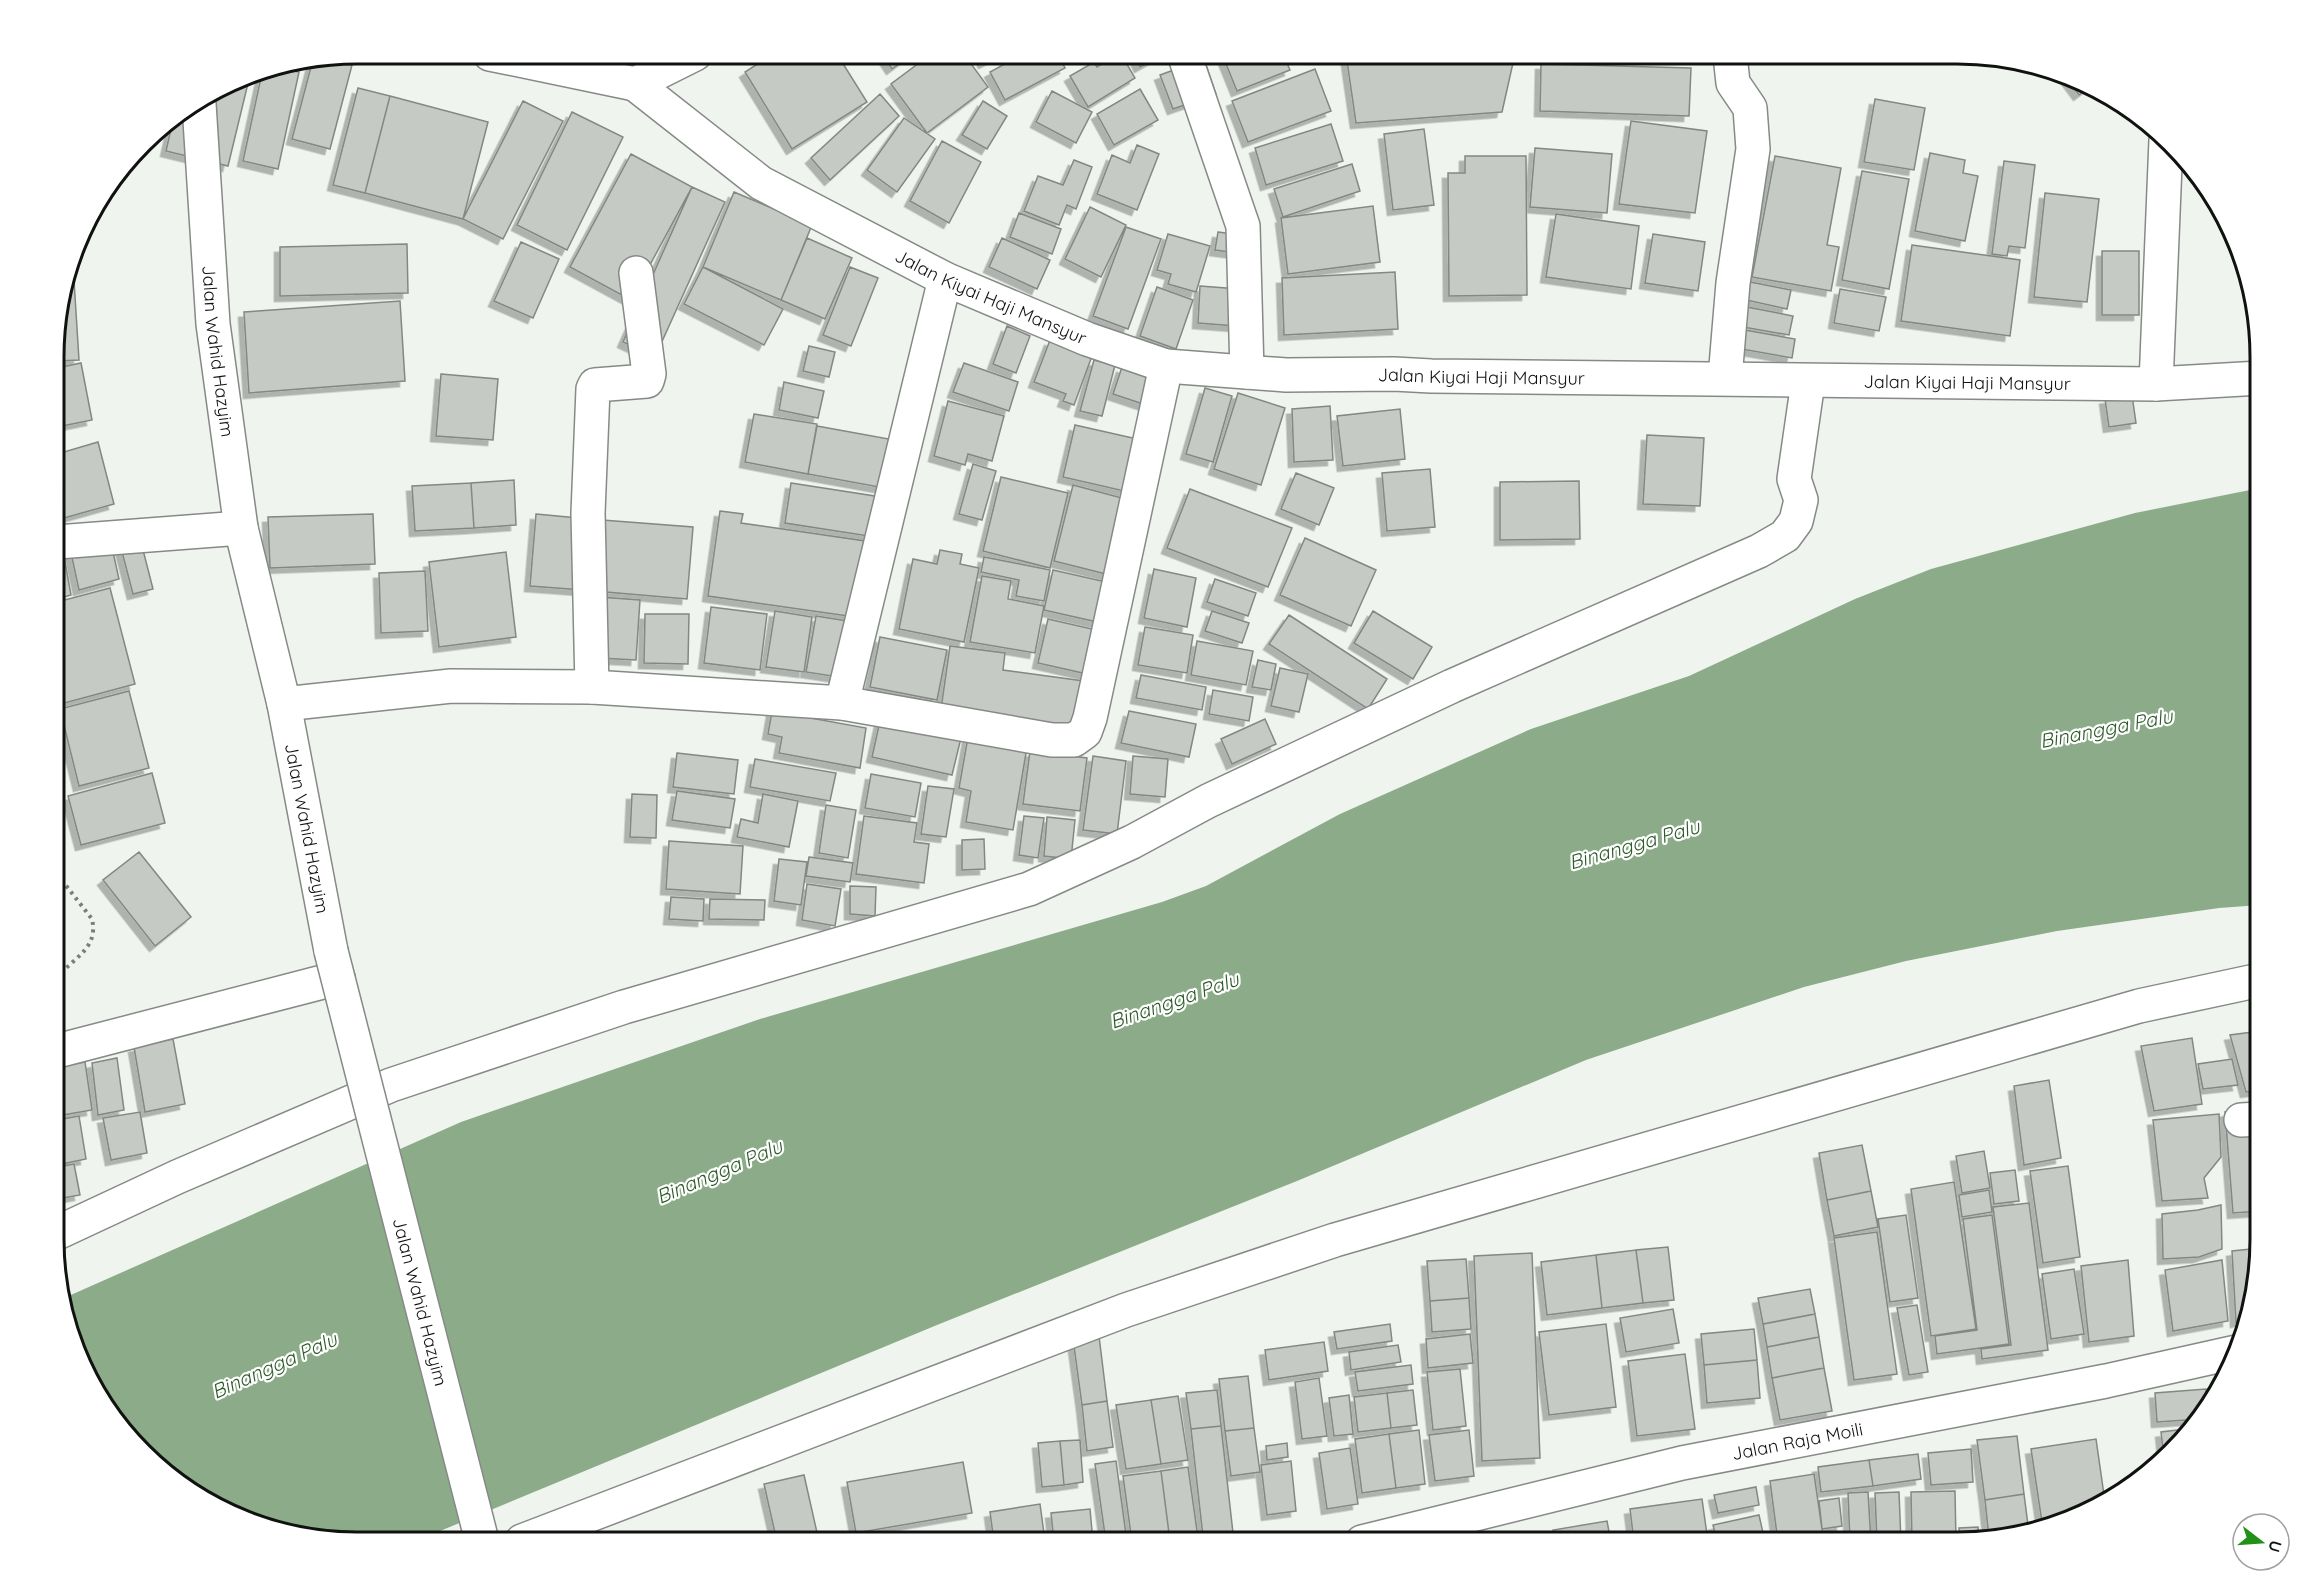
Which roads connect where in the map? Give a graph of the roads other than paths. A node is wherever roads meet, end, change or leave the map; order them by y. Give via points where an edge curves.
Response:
1 (538, 64) edge
2 (674, 64) edge
3 (1187, 64) edge
4 (1731, 64) edge
5 (635, 84) junction
6 (199, 111) edge
7 (2166, 151) edge
8 (636, 273) dead end
9 (945, 279) junction
10 (1166, 366) junction
11 (1247, 372) junction
12 (1725, 378) junction
13 (2250, 379) edge
14 (1808, 382) junction
15 (2156, 384) junction
16 (241, 528) junction
17 (64, 541) edge
18 (592, 687) junction
19 (842, 703) junction
20 (284, 704) junction
21 (335, 964) junction
22 (2250, 983) edge
23 (64, 1049) edge
24 (64, 1230) edge
25 (2226, 1354) edge
26 (480, 1532) edge
27 (546, 1532) edge
28 (1403, 1532) edge

1 - 5 street
2 - 5 street
3 - 11 street via 1244,226
4 - 12 street via 1733,83 1750,108 1753,149 1733,283
5 - 9 street, Jalan Kiyai Haji Mansyur via 761,183
6 - 16 street, Jalan Wahid Hazyim via 213,324
7 - 15 street
8 - 18 street via 647,381 603,383 593,389 588,513
9 - 10 street, Jalan Kiyai Haji Mansyur via 1087,339
9 - 19 street
10 - 11 street, Jalan Kiyai Haji Mansyur
10 - 19 street via 1085,732 1074,740 1036,739
11 - 12 street, Jalan Kiyai Haji Mansyur
12 - 14 street, Jalan Kiyai Haji Mansyur
13 - 15 street, Jalan Kiyai Haji Mansyur
14 - 15 street, Jalan Kiyai Haji Mansyur
14 - 24 street via 1794,478 1801,500 1796,521 1785,536 1759,551 1452,686 1029,889 624,1007 391,1085 177,1176
16 - 17 street
16 - 20 street, Jalan Wahid Hazyim
18 - 19 street
18 - 20 street via 451,686
20 - 21 street, Jalan Wahid Hazyim
21 - 23 street
21 - 26 street, Jalan Wahid Hazyim, bridge
22 - 27 street via 2139,1006 1335,1239 1126,1310
25 - 28 street, Jalan Raja Moili via 1682,1463

